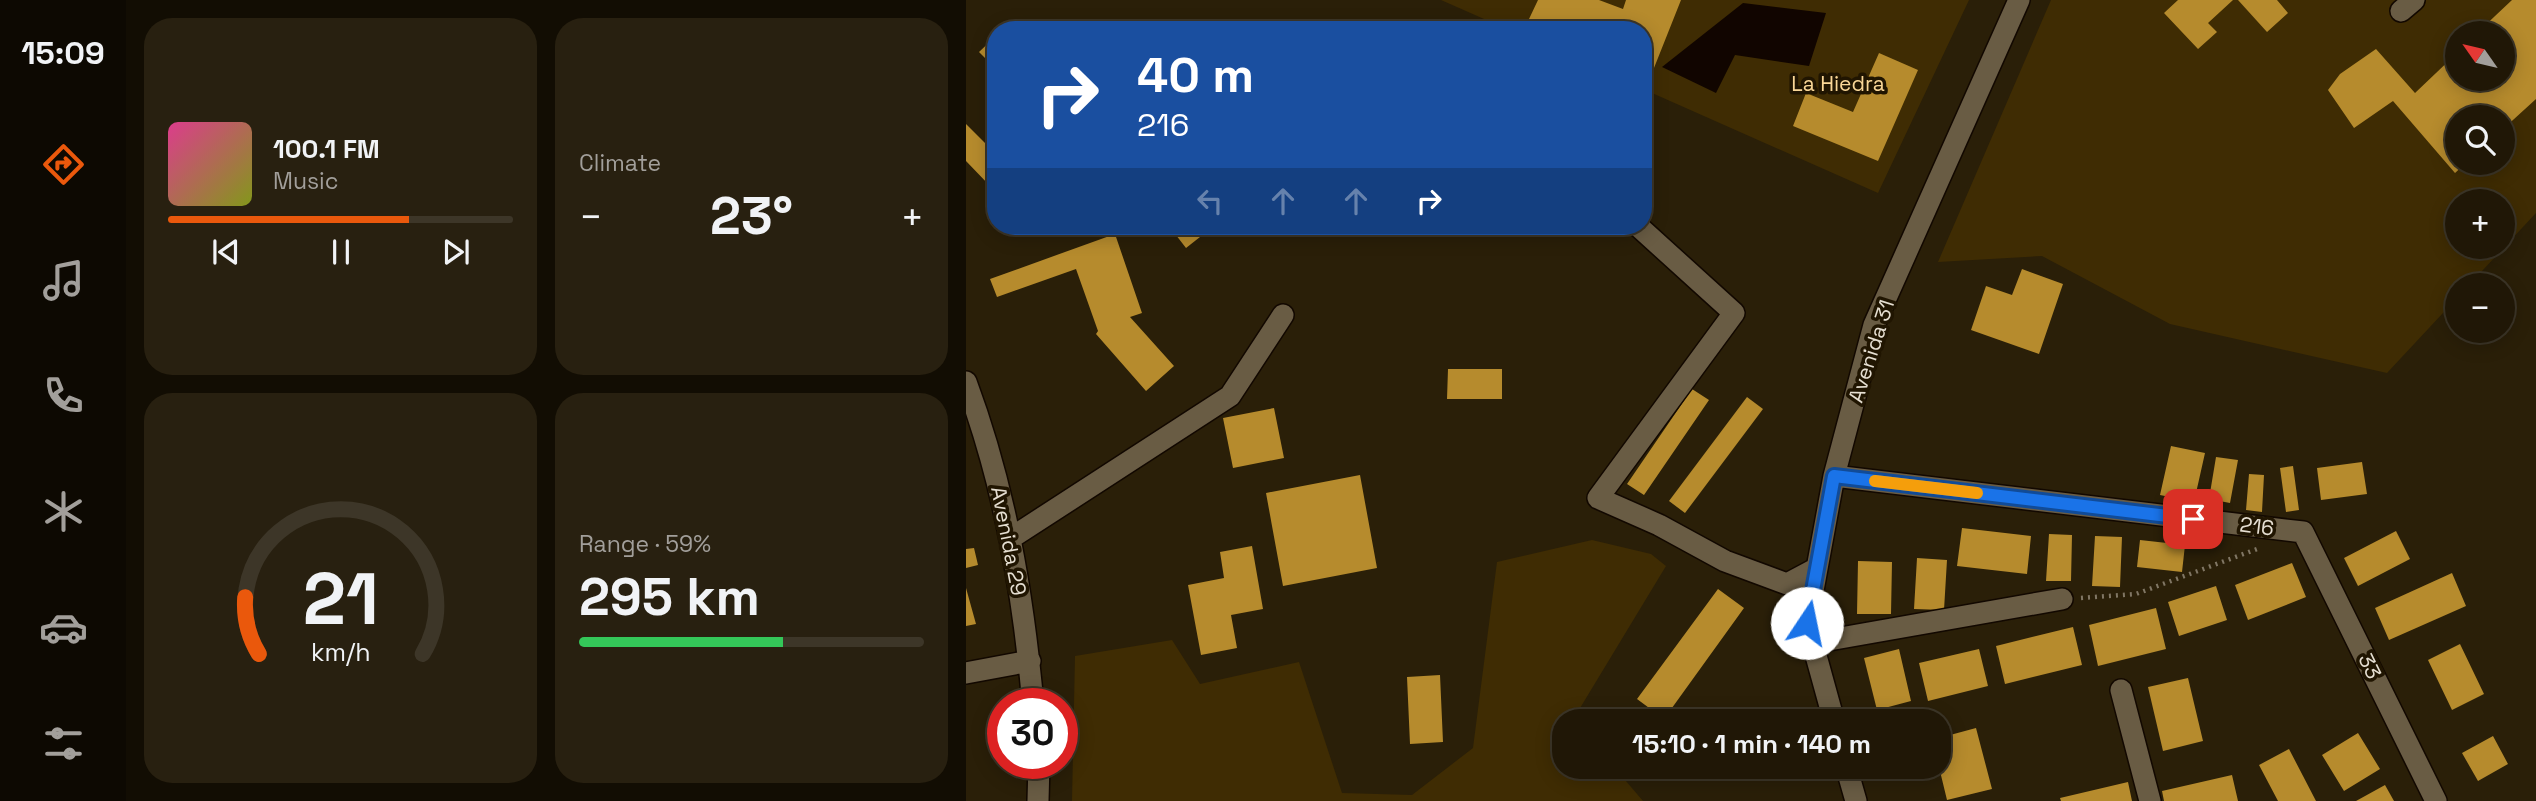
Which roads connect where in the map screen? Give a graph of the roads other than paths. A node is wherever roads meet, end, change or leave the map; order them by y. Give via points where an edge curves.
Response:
1 (2019, 0) edge
2 (1648, 235) edge
3 (1283, 315) dead end
4 (966, 382) edge
5 (971, 410) edge
6 (1834, 476) junction
7 (2304, 532) joint
8 (1011, 538) junction
9 (1817, 568) junction
10 (2062, 599) road end
11 (1812, 643) junction
12 (1030, 661) junction
13 (966, 673) edge
14 (1032, 688) edge
15 (2121, 690) dead end
16 (1831, 709) edge
17 (1039, 779) edge
18 (1850, 779) edge
19 (1038, 801) edge
20 (1856, 801) edge
21 (2150, 801) edge
22 (2436, 801) edge

1 - 6 street, Avenida 31 via 1874,325
2 - 9 street via 1734,313 1598,498 1725,561 1787,584
3 - 8 street via 1230,396
4 - 5 street, Avenida 29
5 - 8 street, Avenida 29 via 1001,491
6 - 7 street, 216
6 - 9 street, Avenida 31
7 - 22 street, 33
8 - 12 street, Avenida 29
9 - 11 street, Avenida 31 via 1807,623
10 - 11 street
11 - 16 street, Avenida 31
12 - 13 street
12 - 14 street, Avenida 29
15 - 21 street
17 - 19 street
18 - 20 street

